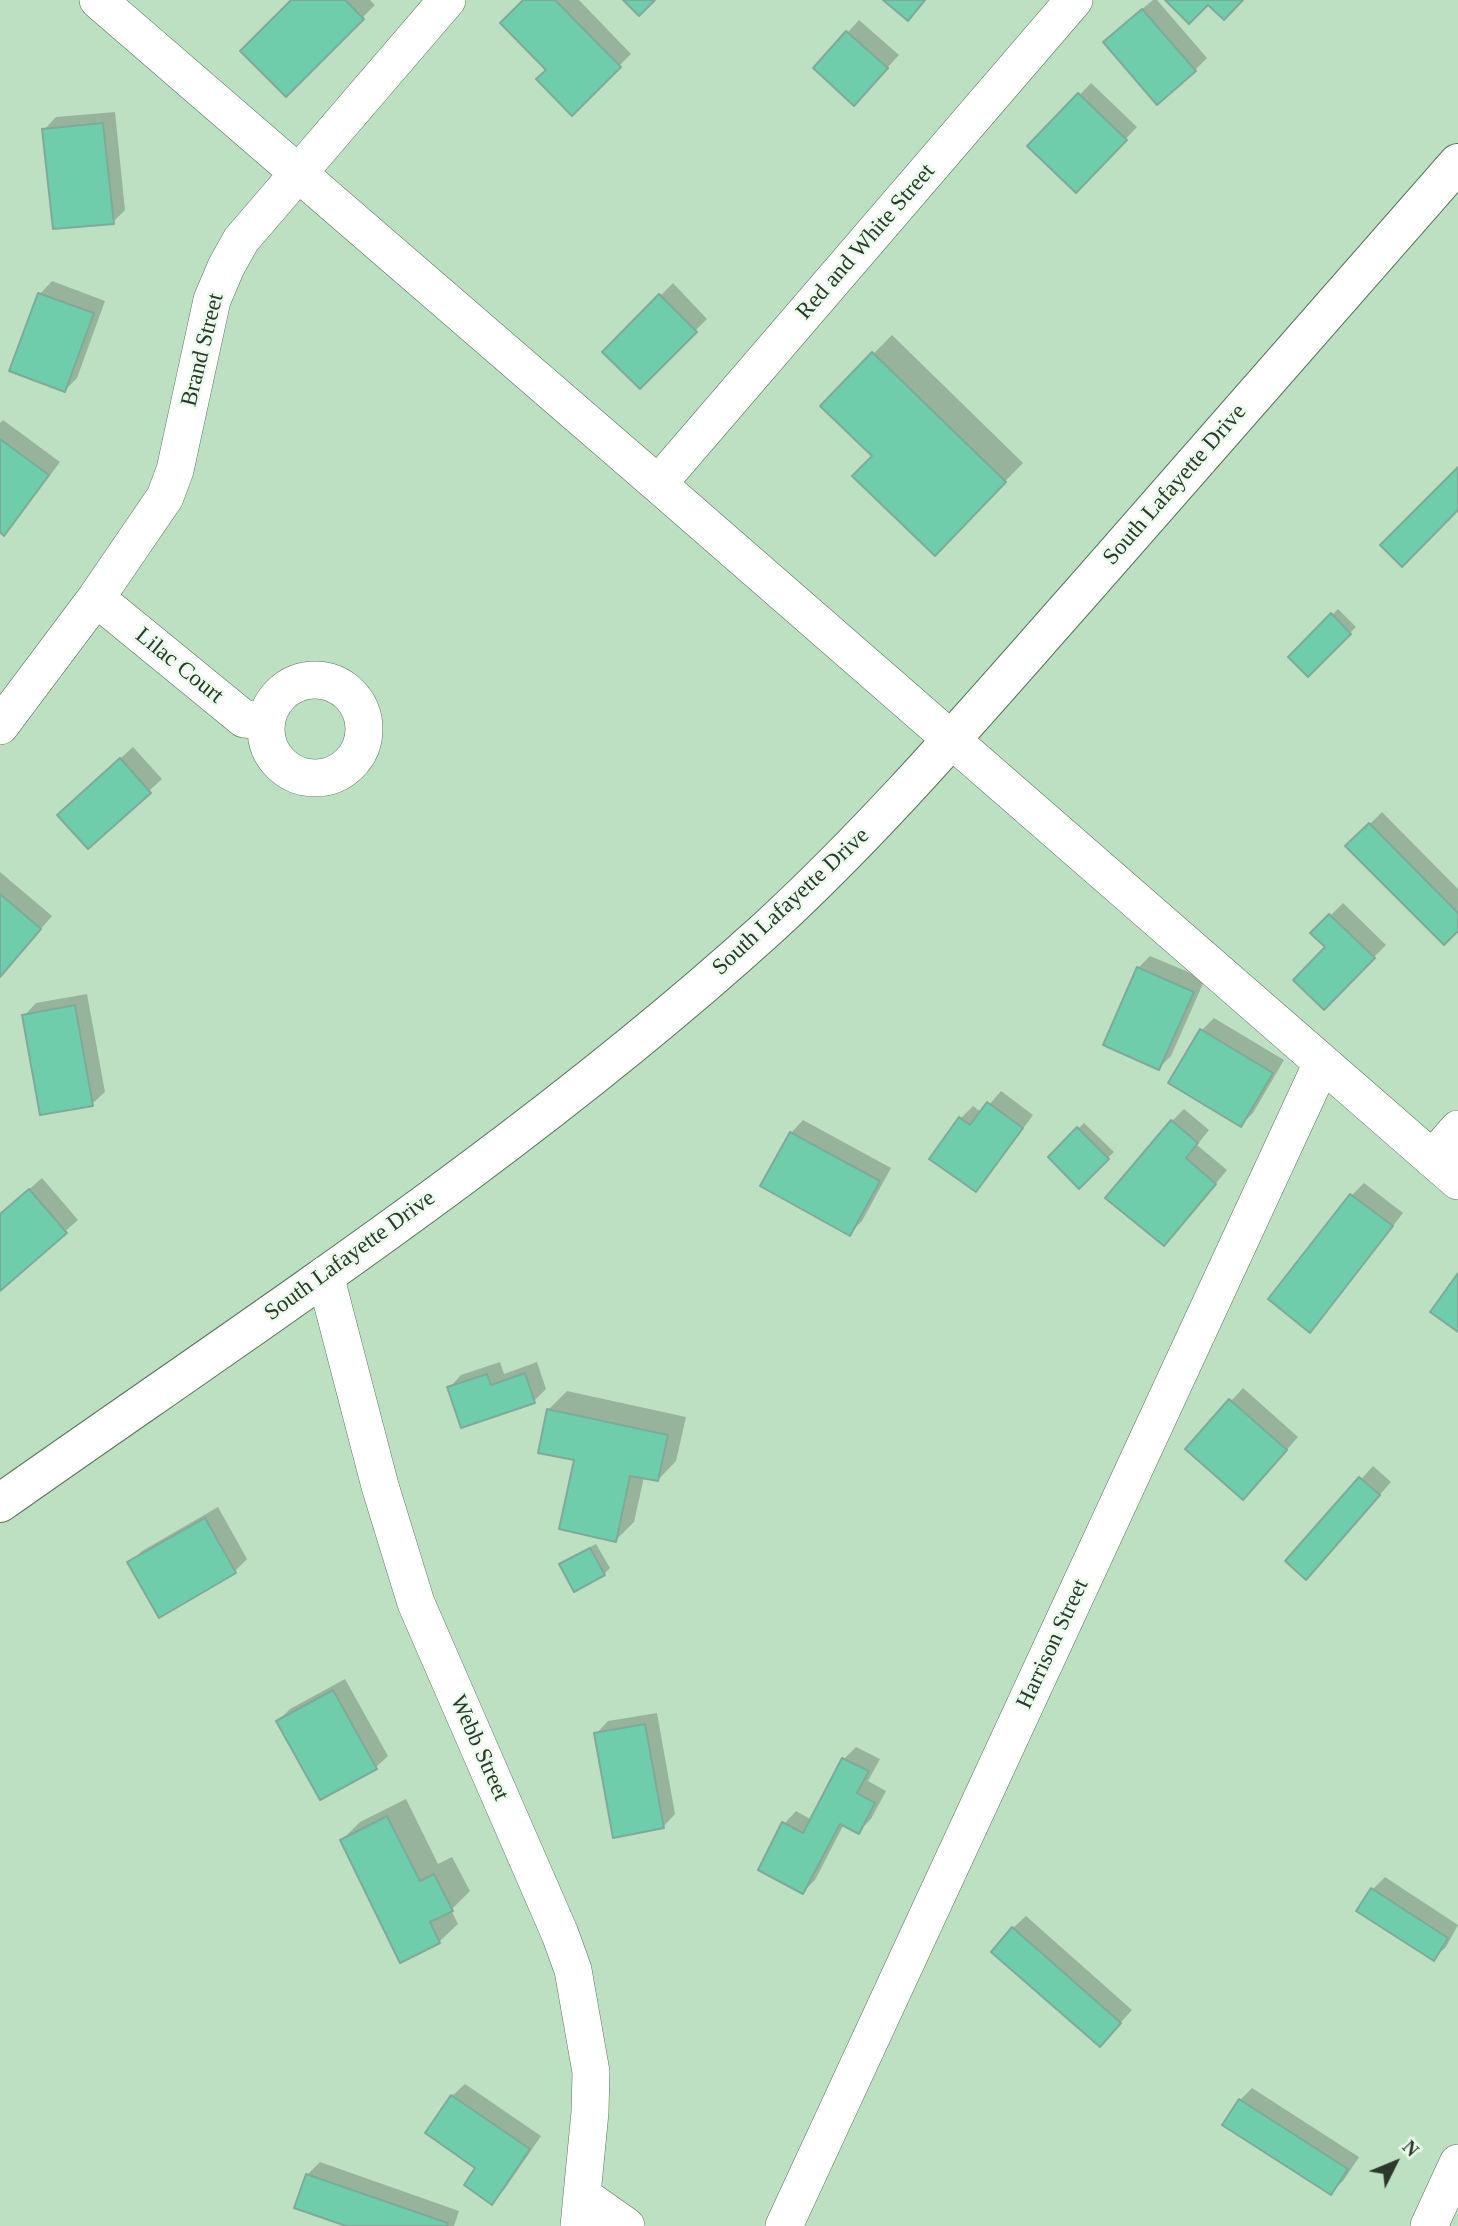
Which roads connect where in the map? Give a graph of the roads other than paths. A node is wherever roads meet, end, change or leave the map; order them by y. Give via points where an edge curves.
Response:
1 (98, 0) edge
2 (447, 0) edge
3 (1074, 0) edge
4 (1458, 163) edge
5 (298, 172) junction
6 (658, 484) junction
7 (96, 598) junction
8 (265, 721) dead end
9 (0, 726) edge
10 (951, 740) junction
11 (1322, 1063) junction
12 (1458, 1129) edge
13 (1445, 1170) edge
14 (325, 1275) junction
15 (0, 1503) edge
16 (1458, 2163) edge
17 (581, 2211) edge
18 (626, 2226) edge
19 (784, 2226) edge
20 (1429, 2226) edge

1 - 5 street
2 - 5 street, Brand Street
3 - 6 street, Red and White Street
4 - 10 main road, South Lafayette Drive
5 - 6 street
5 - 7 street, Brand Street via 241,240 226,267 212,300 165,497
6 - 10 street
7 - 8 street, Lilac Court via 244,719
7 - 9 street, Brand Street
10 - 11 street
10 - 14 main road, South Lafayette Drive via 886,814 778,918 651,1029 547,1113
11 - 13 street
11 - 19 street, Harrison Street
12 - 13 street
14 - 15 main road, South Lafayette Drive
14 - 17 street, Webb Street via 416,1603 573,1970 591,2072
16 - 20 street
17 - 18 street

